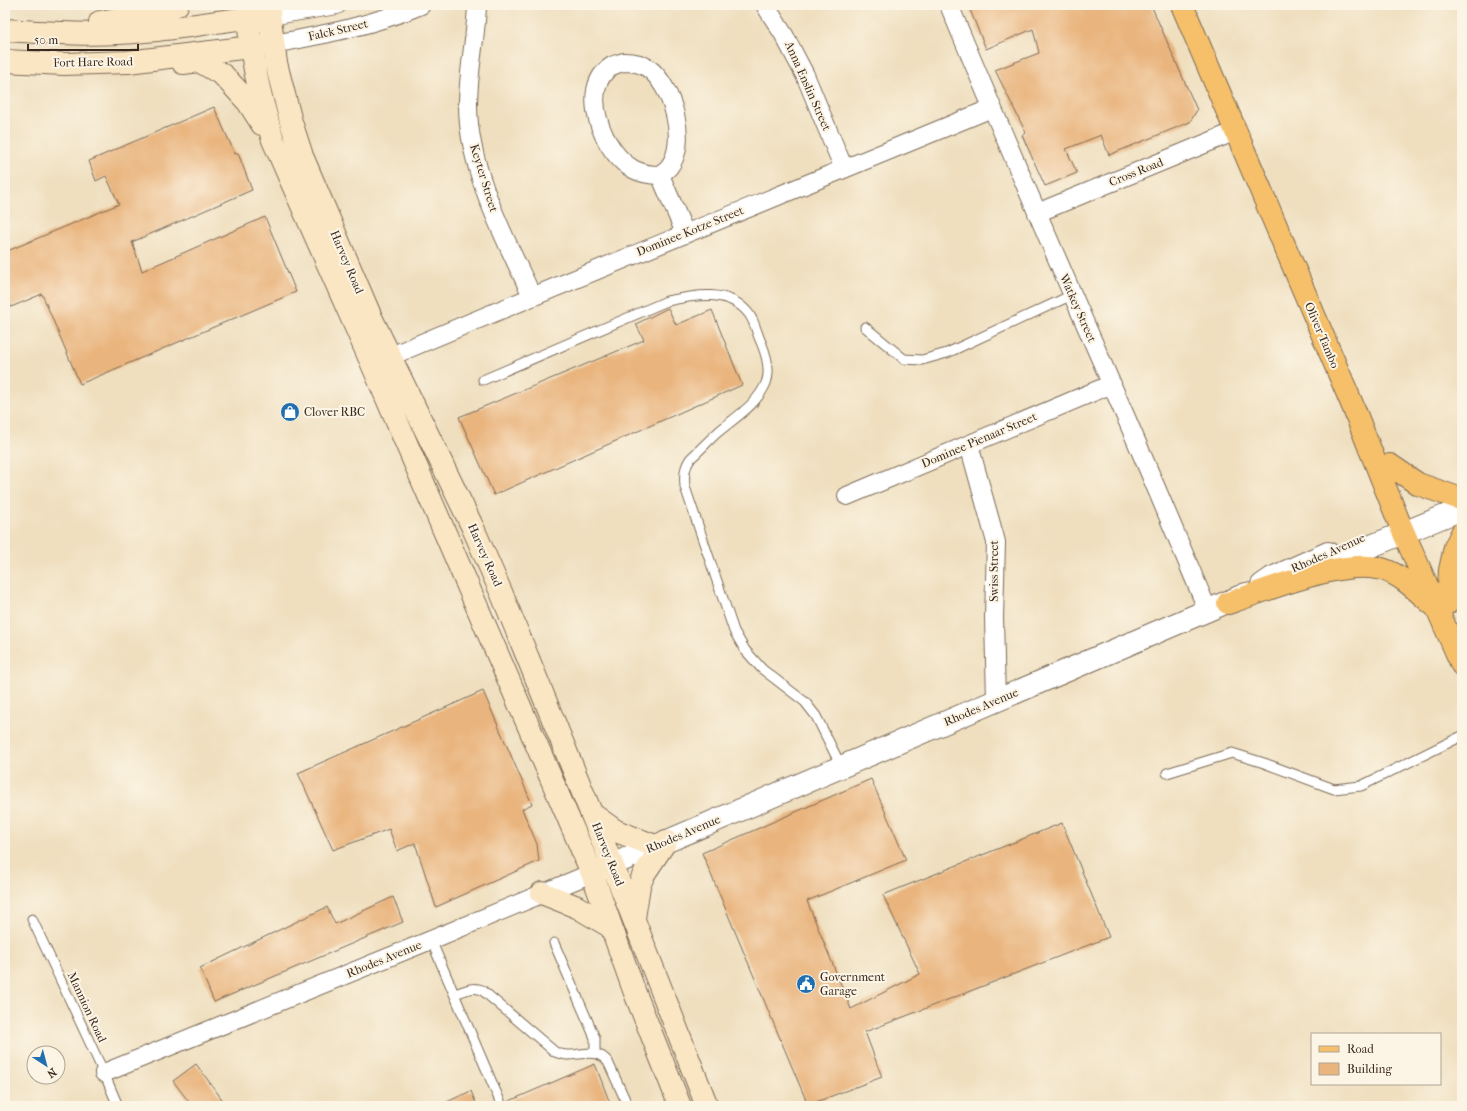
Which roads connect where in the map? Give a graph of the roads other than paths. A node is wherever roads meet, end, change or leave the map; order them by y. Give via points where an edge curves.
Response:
1 (177, 5) edge
2 (337, 5) edge
3 (421, 5) edge
4 (477, 5) edge
5 (765, 5) edge
6 (949, 5) edge
7 (1182, 5) edge
8 (1196, 5) edge
9 (258, 11) edge
10 (5, 30) edge
11 (33, 32) junction
12 (262, 46) junction
13 (5, 60) edge
14 (64, 64) junction
15 (992, 108) junction
16 (1236, 131) junction
17 (273, 140) junction
18 (844, 169) junction
19 (660, 175) junction
20 (1037, 213) junction
21 (685, 233) junction
22 (1072, 295) junction
23 (532, 296) junction
24 (865, 327) dead end
25 (381, 360) junction
26 (483, 380) dead end
27 (1112, 384) junction
28 (969, 445) junction
29 (1390, 465) junction
30 (847, 496) dead end
31 (1461, 501) edge
32 (1408, 525) junction
33 (1462, 533) edge
34 (1228, 603) junction
35 (1442, 605) junction
36 (1208, 611) junction
37 (1462, 635) edge
38 (1462, 665) edge
39 (996, 701) junction
40 (1462, 736) edge
41 (841, 766) junction
42 (1167, 773) dead end
43 (592, 814) junction
44 (661, 844) junction
45 (612, 864) junction
46 (592, 873) junction
47 (542, 893) junction
48 (32, 919) dead end
49 (634, 919) junction
50 (611, 927) junction
51 (431, 940) junction
52 (554, 943) dead end
53 (455, 994) junction
54 (595, 1053) junction
55 (104, 1073) junction
56 (118, 1106) edge
57 (502, 1106) edge
58 (628, 1106) edge
59 (680, 1106) edge
60 (707, 1106) edge

1 - 11 main road via 88,25
2 - 9 street, Falck Street
3 - 12 street, Falck Street via 362,25
4 - 23 street, Keyter Street via 468,105 475,157 499,223
5 - 18 street, Anna Enslin Street via 805,75
6 - 15 street, Watkey Street
7 - 16 main road, Oliver Tambo
8 - 29 main road, Oliver Tambo
9 - 11 main road via 145,31 80,34
9 - 12 main road, Harvey Road
10 - 11 main road
12 - 14 main road, Fort Hare Road via 128,62
12 - 17 main road, Harvey Road via 255,67
12 - 25 main road, Harvey Road via 302,156 370,315
13 - 14 main road, Fort Hare Road
14 - 17 main road via 127,70 199,61 224,75 238,89
15 - 18 street, Dominee Kotze Street
15 - 20 street, Watkey Street
16 - 20 street, Cross Road
16 - 32 main road, Oliver Tambo via 1352,404
17 - 25 main road, Harvey Road
18 - 21 street, Dominee Kotze Street
19 - 19 street via 670,166 678,136 675,112 667,91 660,79 647,68 624,62 612,66 602,77 596,90 598,119 603,132 620,160 632,169 647,175
19 - 21 street
20 - 22 street, Watkey Street
21 - 23 street, Dominee Kotze Street
22 - 24 lane via 947,353 922,360 904,359
22 - 27 street, Watkey Street
23 - 25 street, Dominee Kotze Street
25 - 43 main road, Harvey Road via 479,542
25 - 46 main road, Harvey Road
26 - 41 lane via 667,301 697,295 719,296 736,302 749,314 764,349 768,367 767,382 758,397 744,411 690,458 684,472 685,487 734,631 745,650 762,669 805,702 816,716
27 - 28 street, Dominee Pienaar Street
27 - 36 street, Watkey Street
28 - 30 street, Dominee Pienaar Street
28 - 39 street, Swiss Street via 996,542
29 - 31 main road via 1418,484
29 - 32 main road, Oliver Tambo
31 - 32 street, Rhodes Avenue
32 - 34 street, Rhodes Avenue via 1276,585 1258,589
32 - 35 main road, Oliver Tambo
33 - 35 main road via 1454,547
34 - 35 main road via 1315,574 1362,566 1382,569 1398,576
34 - 36 street, Rhodes Avenue
35 - 37 main road, Oliver Tambo
35 - 38 main road, Oliver Tambo
36 - 39 street, Rhodes Avenue
39 - 41 street, Rhodes Avenue
40 - 42 lane via 1361,786 1334,789 1264,762 1232,753
41 - 44 street, Rhodes Avenue
43 - 44 main road via 616,831
43 - 45 main road, Harvey Road
44 - 45 street, Rhodes Avenue
44 - 49 main road via 639,886
45 - 46 street, Rhodes Avenue
45 - 49 main road, Harvey Road
46 - 47 street, Rhodes Avenue
46 - 50 main road, Harvey Road
47 - 50 main road via 577,907
47 - 51 street, Rhodes Avenue
48 - 55 lane, Mannion Road
49 - 60 main road, Harvey Road
50 - 59 main road, Harvey Road
51 - 53 lane
51 - 55 street, Rhodes Avenue
52 - 54 lane via 595,1038
53 - 54 lane via 470,989 482,990 554,1052 565,1055
53 - 57 lane
54 - 58 lane via 604,1056 608,1062
55 - 56 lane, Mannion Road

